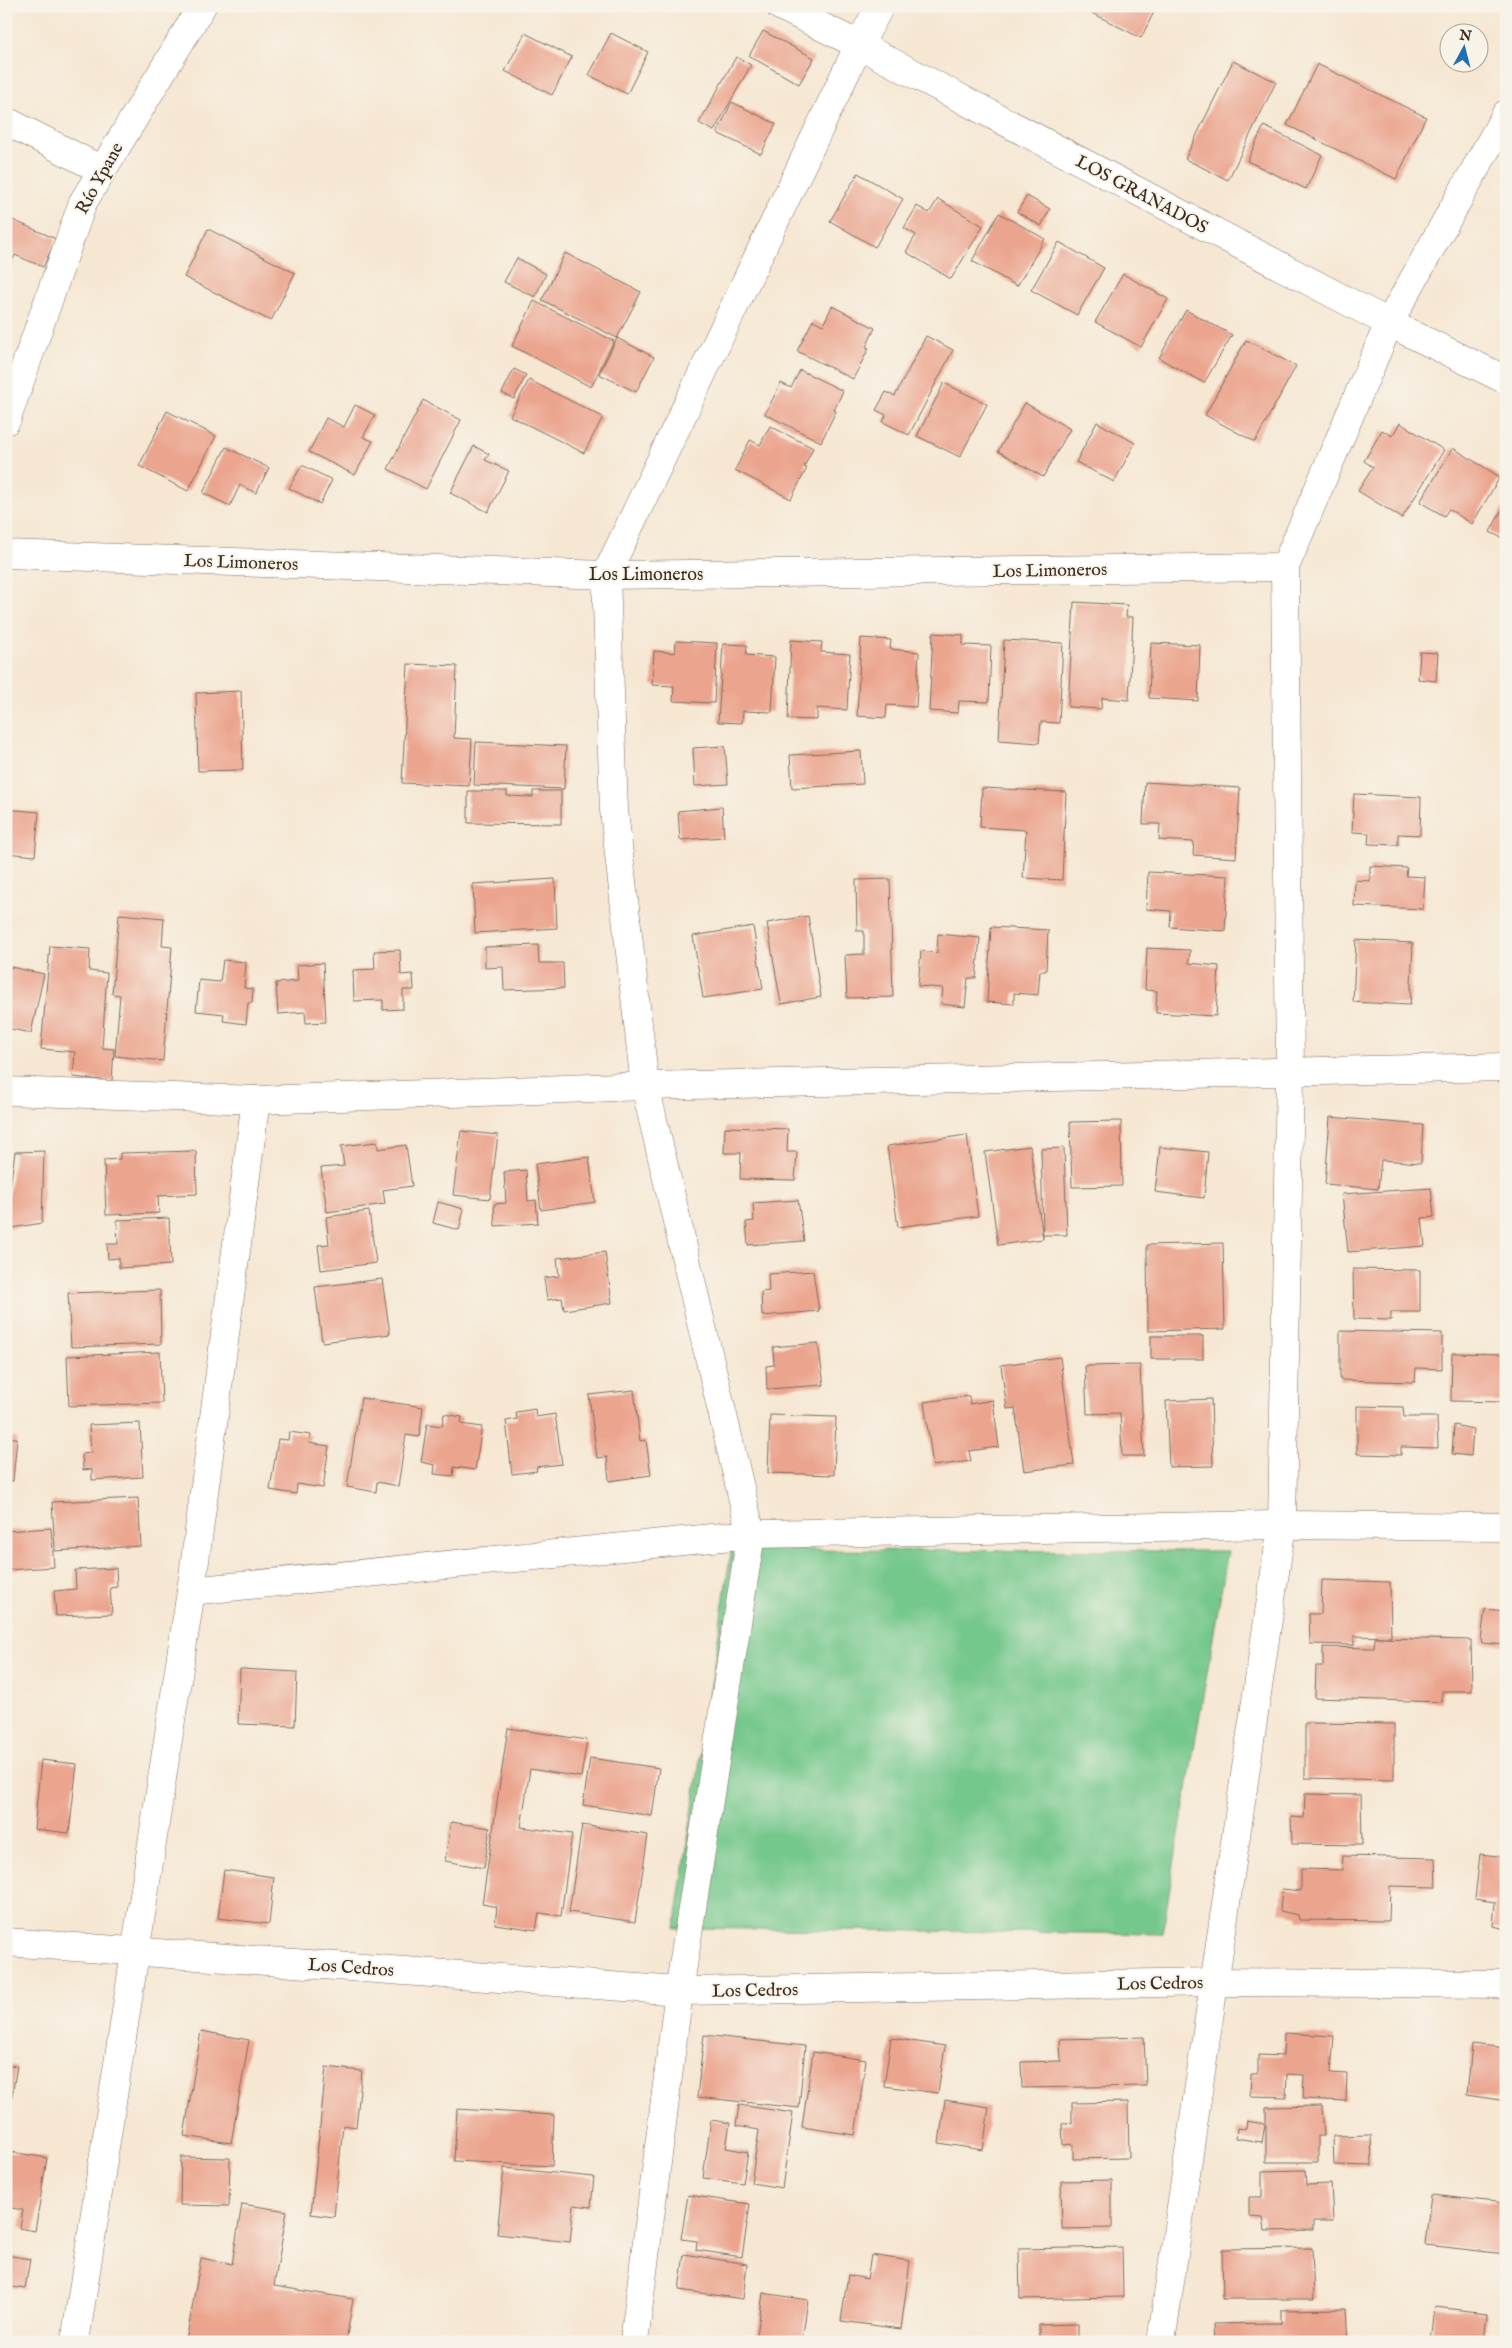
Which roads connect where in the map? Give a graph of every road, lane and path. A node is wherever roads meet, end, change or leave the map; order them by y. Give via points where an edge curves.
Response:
1 (202, 6) edge
2 (780, 6) edge
3 (880, 6) edge
4 (859, 45) junction
5 (1506, 114) edge
6 (6, 121) edge
7 (102, 170) junction
8 (1389, 323) junction
9 (1506, 380) edge
10 (6, 421) edge
11 (6, 554) edge
12 (1285, 567) junction
13 (606, 575) junction
14 (1506, 1067) edge
15 (1290, 1072) junction
16 (645, 1086) junction
17 (6, 1091) edge
18 (256, 1100) junction
19 (1282, 1525) junction
20 (1506, 1527) edge
21 (751, 1534) junction
22 (191, 1591) junction
23 (6, 1942) edge
24 (135, 1952) junction
25 (1216, 1982) junction
26 (1506, 1984) edge
27 (680, 1991) junction
28 (75, 2342) edge
29 (634, 2342) edge
30 (1161, 2342) edge

1 - 7 street, Río Ypane
2 - 4 street, LOS GRANADOS
3 - 4 street
4 - 8 street, LOS GRANADOS
4 - 13 street
5 - 8 street
6 - 7 street
7 - 10 street, Río Ypane via 83,202
8 - 9 street, LOS GRANADOS
8 - 12 street
11 - 13 street, Los Limoneros
12 - 13 street, Los Limoneros
12 - 15 street
13 - 16 street via 614,810
14 - 15 street
15 - 16 street
15 - 19 street
16 - 18 street
16 - 21 street
17 - 18 street
18 - 22 street
19 - 20 street
19 - 21 street
19 - 25 street
21 - 22 street
21 - 27 street
22 - 24 street
23 - 24 street, Los Cedros
24 - 27 street, Los Cedros
24 - 28 street
25 - 26 street, Los Cedros
25 - 27 street, Los Cedros
25 - 30 street
27 - 29 street

